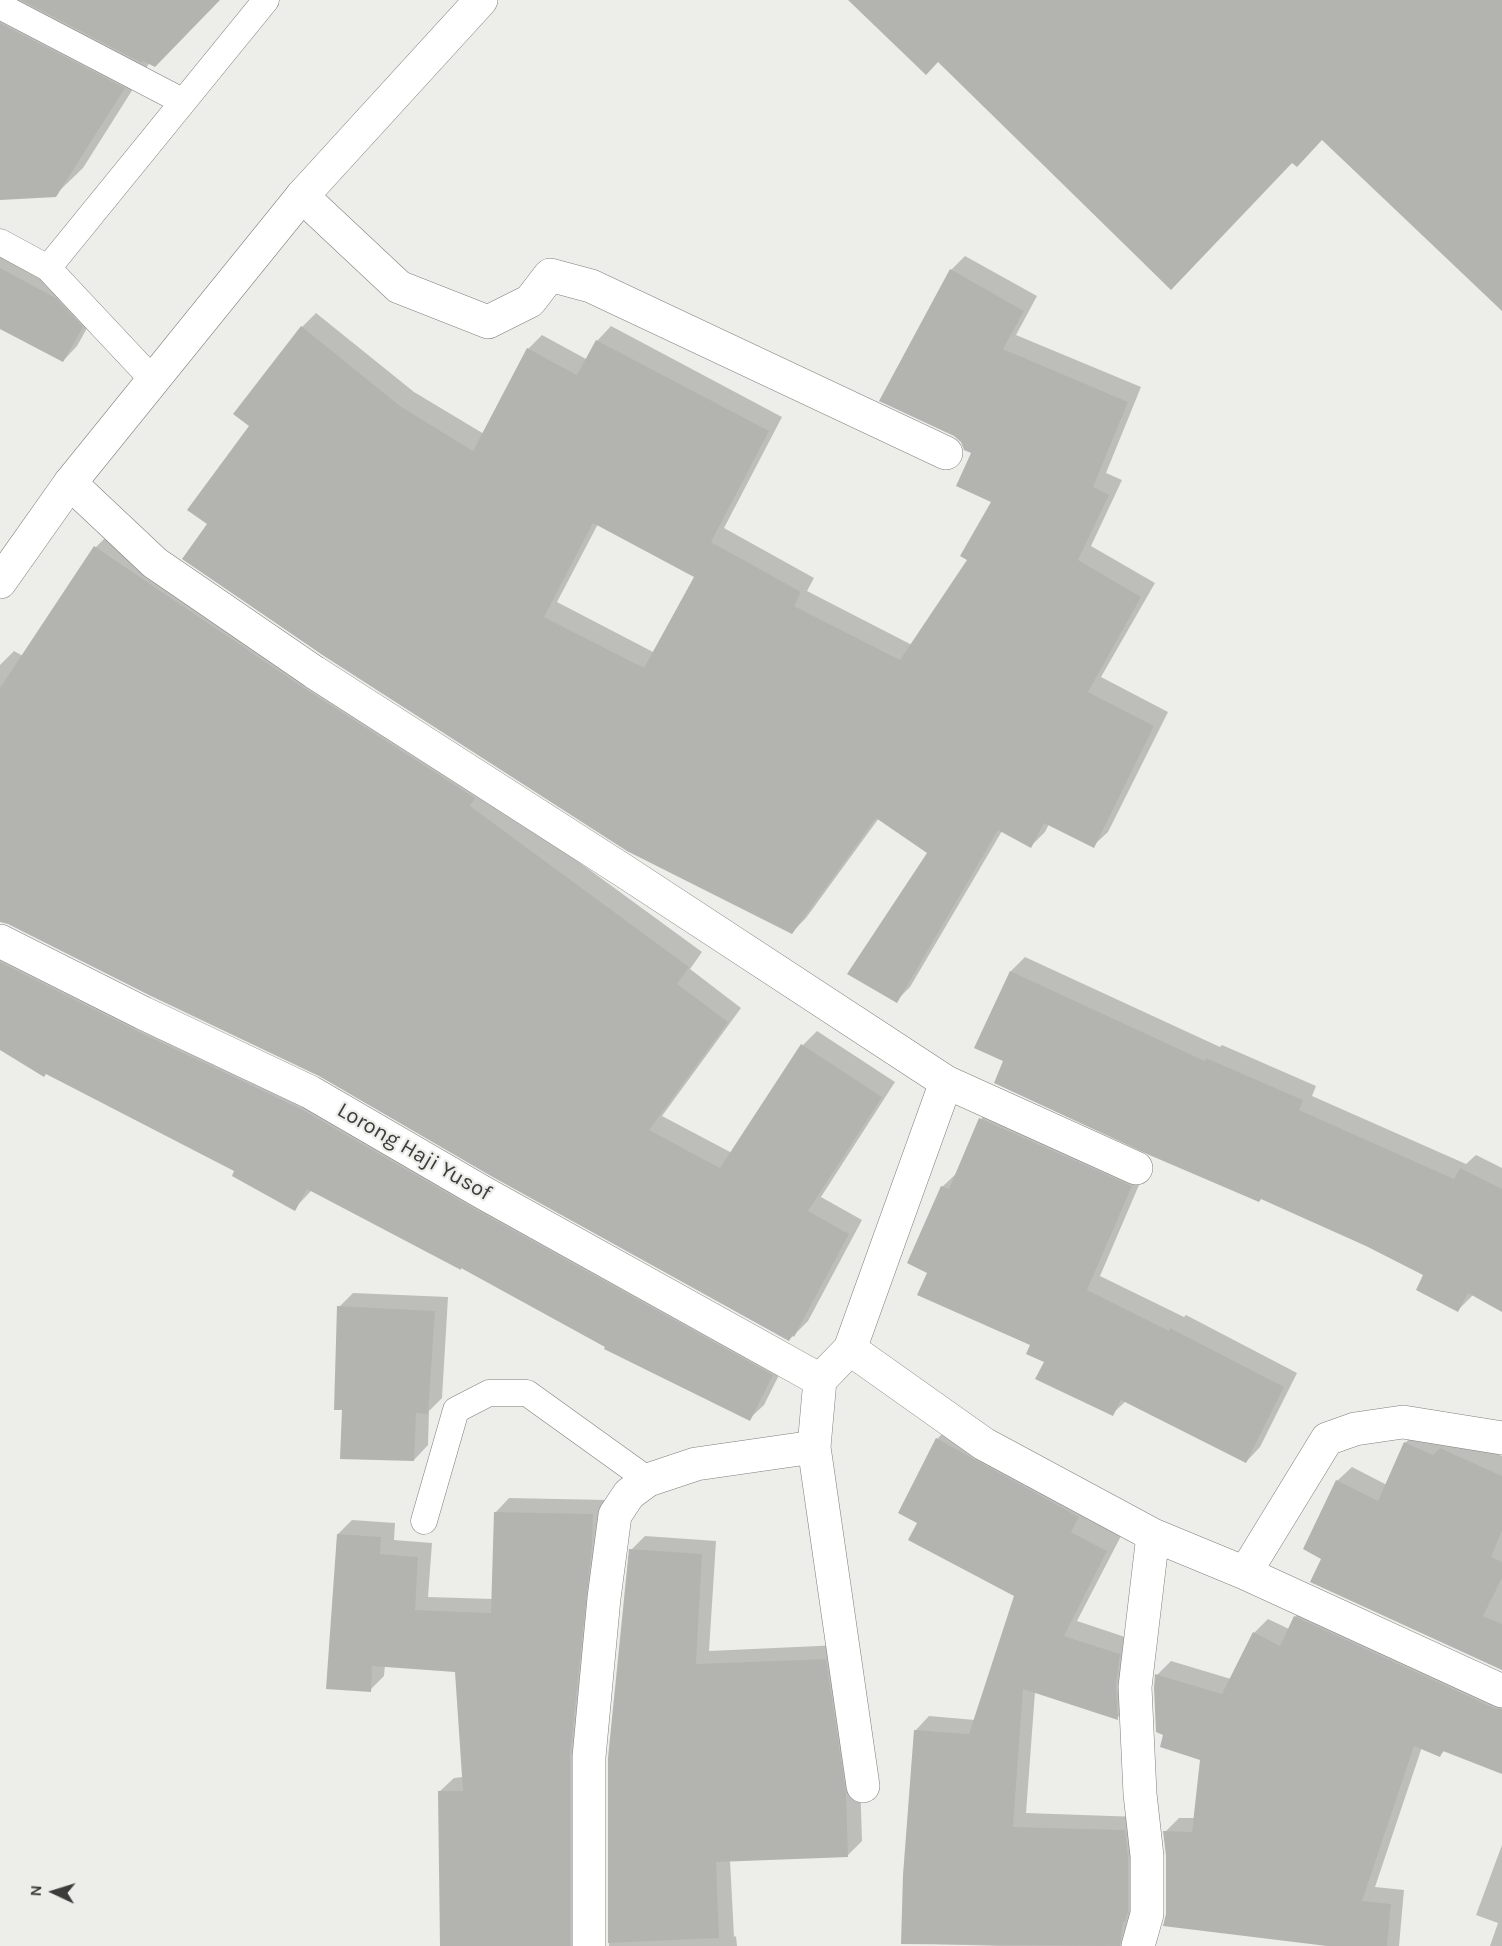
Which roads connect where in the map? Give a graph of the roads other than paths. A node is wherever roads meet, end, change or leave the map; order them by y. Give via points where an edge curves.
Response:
1 (266, 0) edge
2 (481, 0) edge
3 (0, 6) edge
4 (182, 101) junction
5 (302, 196) junction
6 (0, 242) edge
7 (48, 268) junction
8 (153, 380) junction
9 (946, 453) dead end
10 (69, 483) junction
11 (0, 582) edge
12 (0, 941) edge
13 (946, 1082) junction
14 (1136, 1168) dead end
15 (850, 1349) junction
16 (820, 1380) junction
17 (1502, 1438) edge
18 (814, 1447) junction
19 (648, 1480) junction
20 (424, 1521) dead end
21 (1154, 1535) junction
22 (1245, 1572) junction
23 (1502, 1691) edge
24 (863, 1786) dead end
25 (589, 1946) edge
26 (1138, 1946) edge

1 - 4 lane
2 - 5 street
3 - 4 lane
4 - 7 lane
5 - 8 street
5 - 9 street via 399,286 477,318 488,322 530,301 550,275 591,286
6 - 7 lane
7 - 8 lane
8 - 10 street
10 - 11 street
10 - 13 street via 155,563 314,672
12 - 16 street, Lorong Haji Yusof via 310,1092
13 - 14 street
13 - 15 street
15 - 16 street
15 - 21 street via 984,1444
16 - 18 street
17 - 22 street via 1403,1422 1355,1429 1327,1439
18 - 19 street via 696,1464
18 - 24 street
19 - 20 lane via 527,1393 489,1393 456,1410
19 - 25 street via 629,1494 615,1515 604,1598 589,1757
21 - 22 street
21 - 26 street via 1136,1687 1147,1868 1147,1914
22 - 23 street

